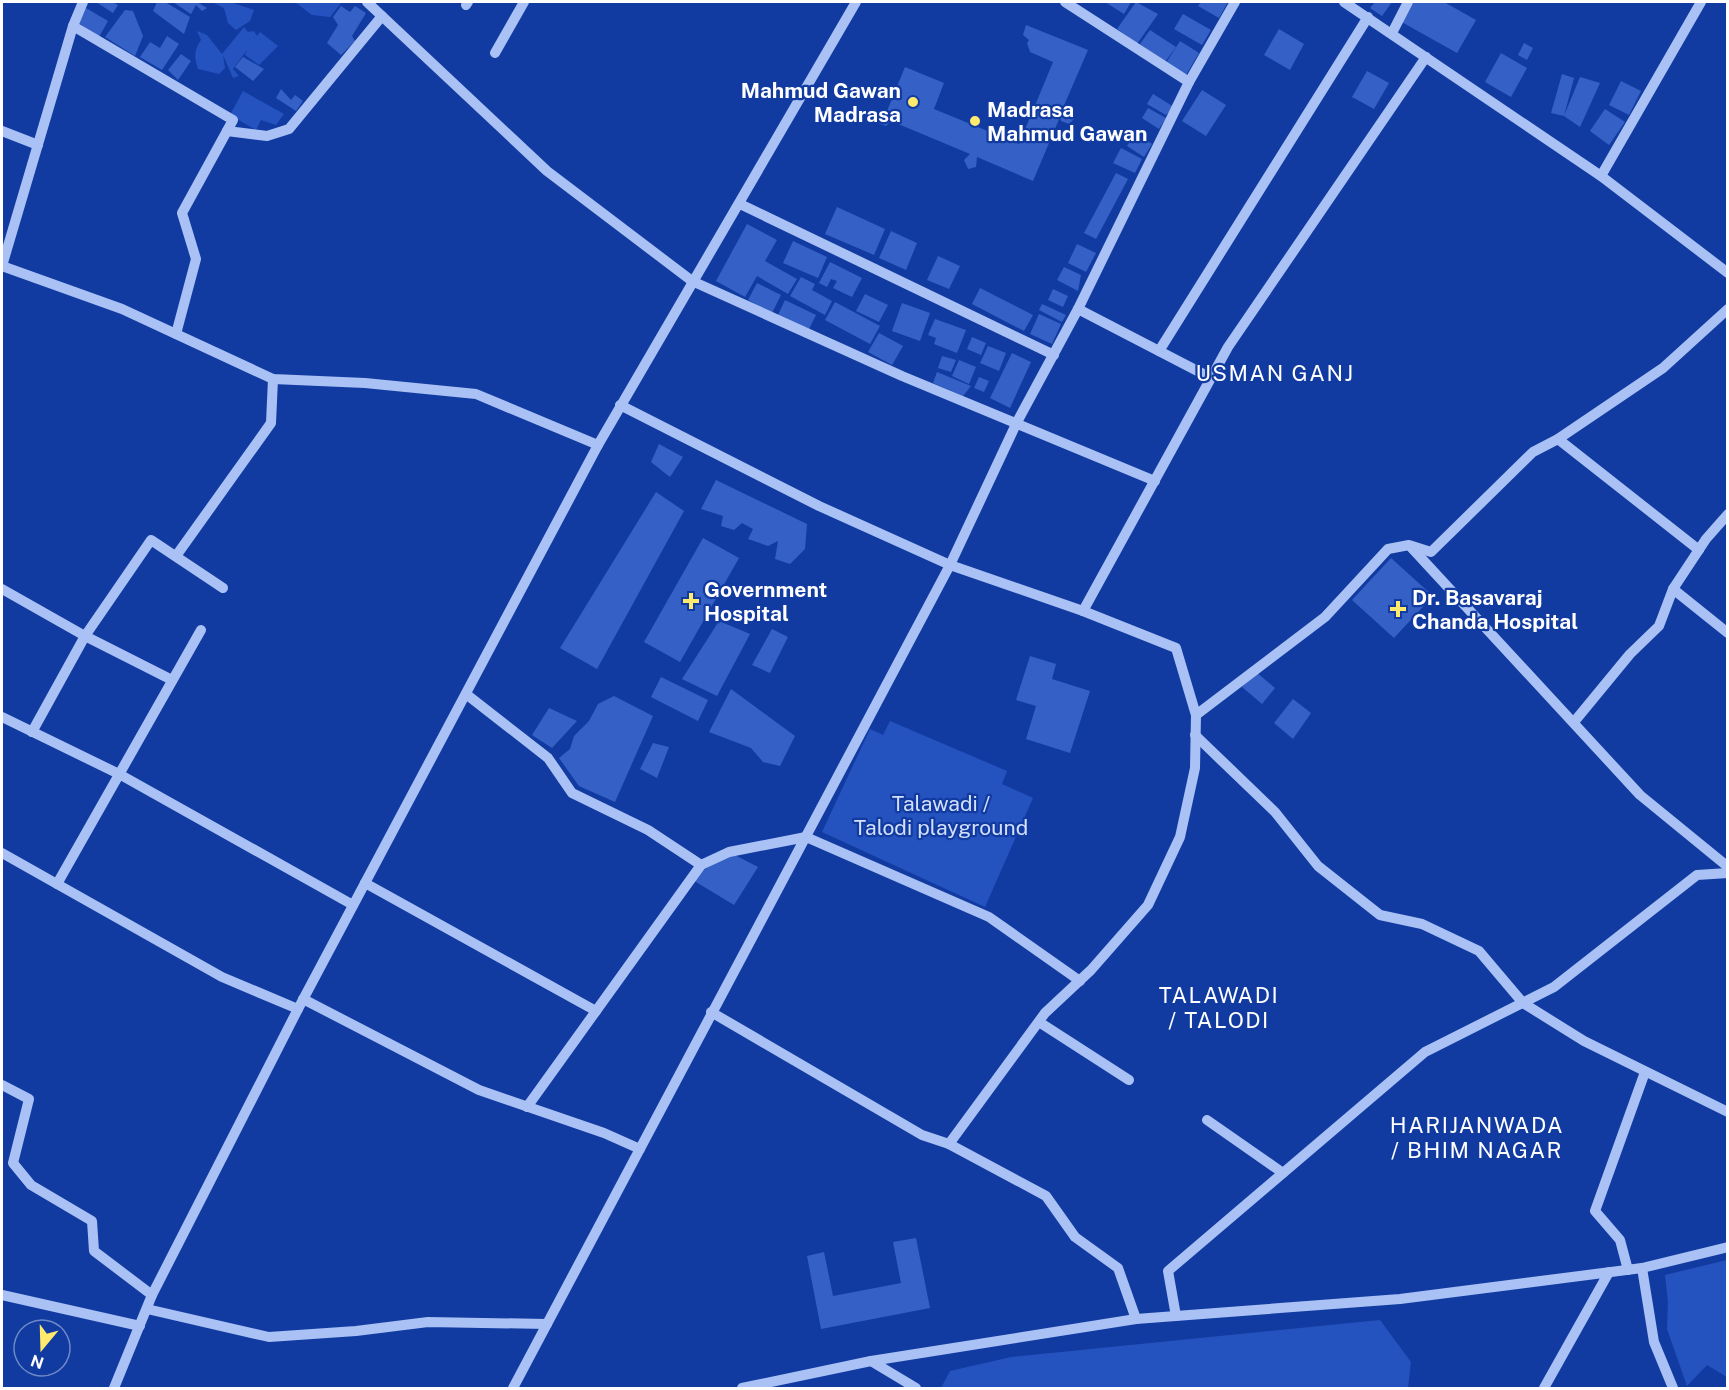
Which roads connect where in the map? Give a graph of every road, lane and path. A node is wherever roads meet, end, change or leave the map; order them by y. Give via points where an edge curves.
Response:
1 (82, 2) edge
2 (368, 2) edge
3 (524, 2) edge
4 (856, 2) edge
5 (1065, 2) edge
6 (1234, 2) edge
7 (1344, 2) edge
8 (1408, 2) edge
9 (1701, 2) edge
10 (382, 16) junction
11 (1368, 17) junction
12 (73, 26) junction
13 (1392, 33) junction
14 (495, 53) dead end
15 (1426, 57) junction
16 (1189, 82) junction
17 (2, 130) edge
18 (227, 131) junction
19 (38, 145) junction
20 (1601, 176) junction
21 (740, 204) junction
22 (2, 266) edge
23 (1728, 273) edge
24 (692, 281) junction
25 (1078, 309) junction
26 (1728, 309) edge
27 (176, 334) junction
28 (1158, 351) junction
29 (1054, 355) junction
30 (1211, 378) junction
31 (273, 379) junction
32 (620, 405) junction
33 (1017, 422) junction
34 (1558, 439) junction
35 (598, 445) junction
36 (1155, 481) junction
37 (1728, 514) edge
38 (1409, 545) junction
39 (1699, 550) junction
40 (176, 556) junction
41 (950, 566) junction
42 (223, 588) dead end
43 (2, 589) edge
44 (1673, 589) junction
45 (1083, 611) junction
46 (201, 630) dead end
47 (1728, 633) edge
48 (85, 636) junction
49 (172, 680) junction
50 (465, 694) junction
51 (1196, 716) junction
52 (2, 717) edge
53 (1574, 722) junction
54 (32, 732) junction
55 (1195, 735) junction
56 (119, 774) junction
57 (806, 837) junction
58 (2, 853) edge
59 (701, 865) junction
60 (1728, 867) edge
61 (1728, 873) edge
62 (365, 883) junction
63 (57, 884) junction
64 (353, 905) junction
65 (1080, 981) junction
66 (1523, 1003) junction
67 (300, 1004) junction
68 (596, 1011) junction
69 (711, 1012) junction
70 (1039, 1022) junction
71 (1645, 1072) junction
72 (1129, 1080) dead end
73 (2, 1085) edge
74 (527, 1107) junction
75 (1728, 1112) edge
76 (1207, 1120) dead end
77 (949, 1144) junction
78 (640, 1149) junction
79 (1283, 1173) junction
80 (1728, 1247) edge
81 (1642, 1268) junction
82 (1628, 1270) junction
83 (1610, 1272) junction
84 (2, 1295) edge
85 (152, 1295) junction
86 (147, 1309) junction
87 (1176, 1316) junction
88 (1136, 1319) junction
89 (547, 1324) junction
90 (140, 1326) junction
91 (871, 1361) junction
92 (114, 1389) edge
93 (513, 1389) edge
94 (742, 1389) edge
95 (916, 1389) edge
96 (1544, 1389) edge
97 (1673, 1389) edge

1 - 12 street
2 - 10 street
3 - 14 street
4 - 21 street
5 - 16 street
6 - 16 street
7 - 11 street
8 - 13 street
9 - 20 street
10 - 18 street via 289,129 267,136
10 - 24 street via 547,171
11 - 13 street
11 - 28 street
12 - 18 street via 233,120
12 - 19 street
13 - 15 street
15 - 20 street
15 - 30 street via 1228,347
16 - 25 street
17 - 19 street
18 - 27 street via 182,213 196,259
19 - 22 street
20 - 23 street
21 - 24 street
21 - 29 street
22 - 27 street via 122,309
24 - 32 street
24 - 33 street via 902,376
25 - 28 street
25 - 29 street
26 - 34 street via 1663,368
27 - 31 street
28 - 30 street
29 - 33 street
30 - 36 street
31 - 35 street via 476,394
31 - 40 street via 271,423
32 - 35 street
32 - 41 street via 819,506
33 - 36 street
33 - 41 street
34 - 38 street via 1533,452 1431,552
34 - 39 street
35 - 50 street
36 - 45 street
37 - 39 street
38 - 51 street via 1388,549 1325,617
38 - 53 street
39 - 44 street
40 - 42 street
40 - 48 street via 151,540
41 - 45 street
41 - 57 street
43 - 48 street
44 - 47 street
44 - 53 street via 1659,626 1630,654
45 - 51 street via 1176,648
46 - 49 street
48 - 49 street
48 - 54 street
49 - 56 street
50 - 59 street via 548,758 572,793 648,830
50 - 62 street
51 - 55 street
52 - 54 street
53 - 60 street via 1640,795
54 - 56 street
55 - 65 street via 1195,768 1180,837 1148,905
55 - 66 street via 1275,812 1318,866 1380,915 1422,924 1479,951
56 - 63 street
56 - 64 street
57 - 59 street via 729,852
57 - 65 street via 989,917
57 - 69 street
58 - 63 street
59 - 68 street
61 - 66 street via 1697,875 1554,987
62 - 64 street
62 - 68 street
63 - 67 street via 222,977
64 - 67 street
65 - 70 street
66 - 71 street via 1584,1041
66 - 79 street via 1425,1052
67 - 74 street via 479,1090
67 - 85 street
68 - 74 street
69 - 77 street via 922,1135
69 - 78 street
70 - 72 street
70 - 77 street
71 - 75 street
71 - 82 street via 1595,1211 1620,1240
73 - 85 street via 29,1099 13,1163 31,1185 92,1221 94,1251
74 - 78 street
76 - 79 street
77 - 88 street via 1046,1196 1076,1237 1118,1268
78 - 89 street
79 - 87 street via 1168,1271
80 - 81 street
81 - 82 street
81 - 97 street via 1654,1342
82 - 83 street
83 - 87 street via 1400,1299
83 - 96 street
84 - 90 street
85 - 86 street
86 - 89 street via 269,1337 428,1322
86 - 90 street
87 - 88 street
88 - 91 street
89 - 93 street
90 - 92 street
91 - 94 street
91 - 95 street

